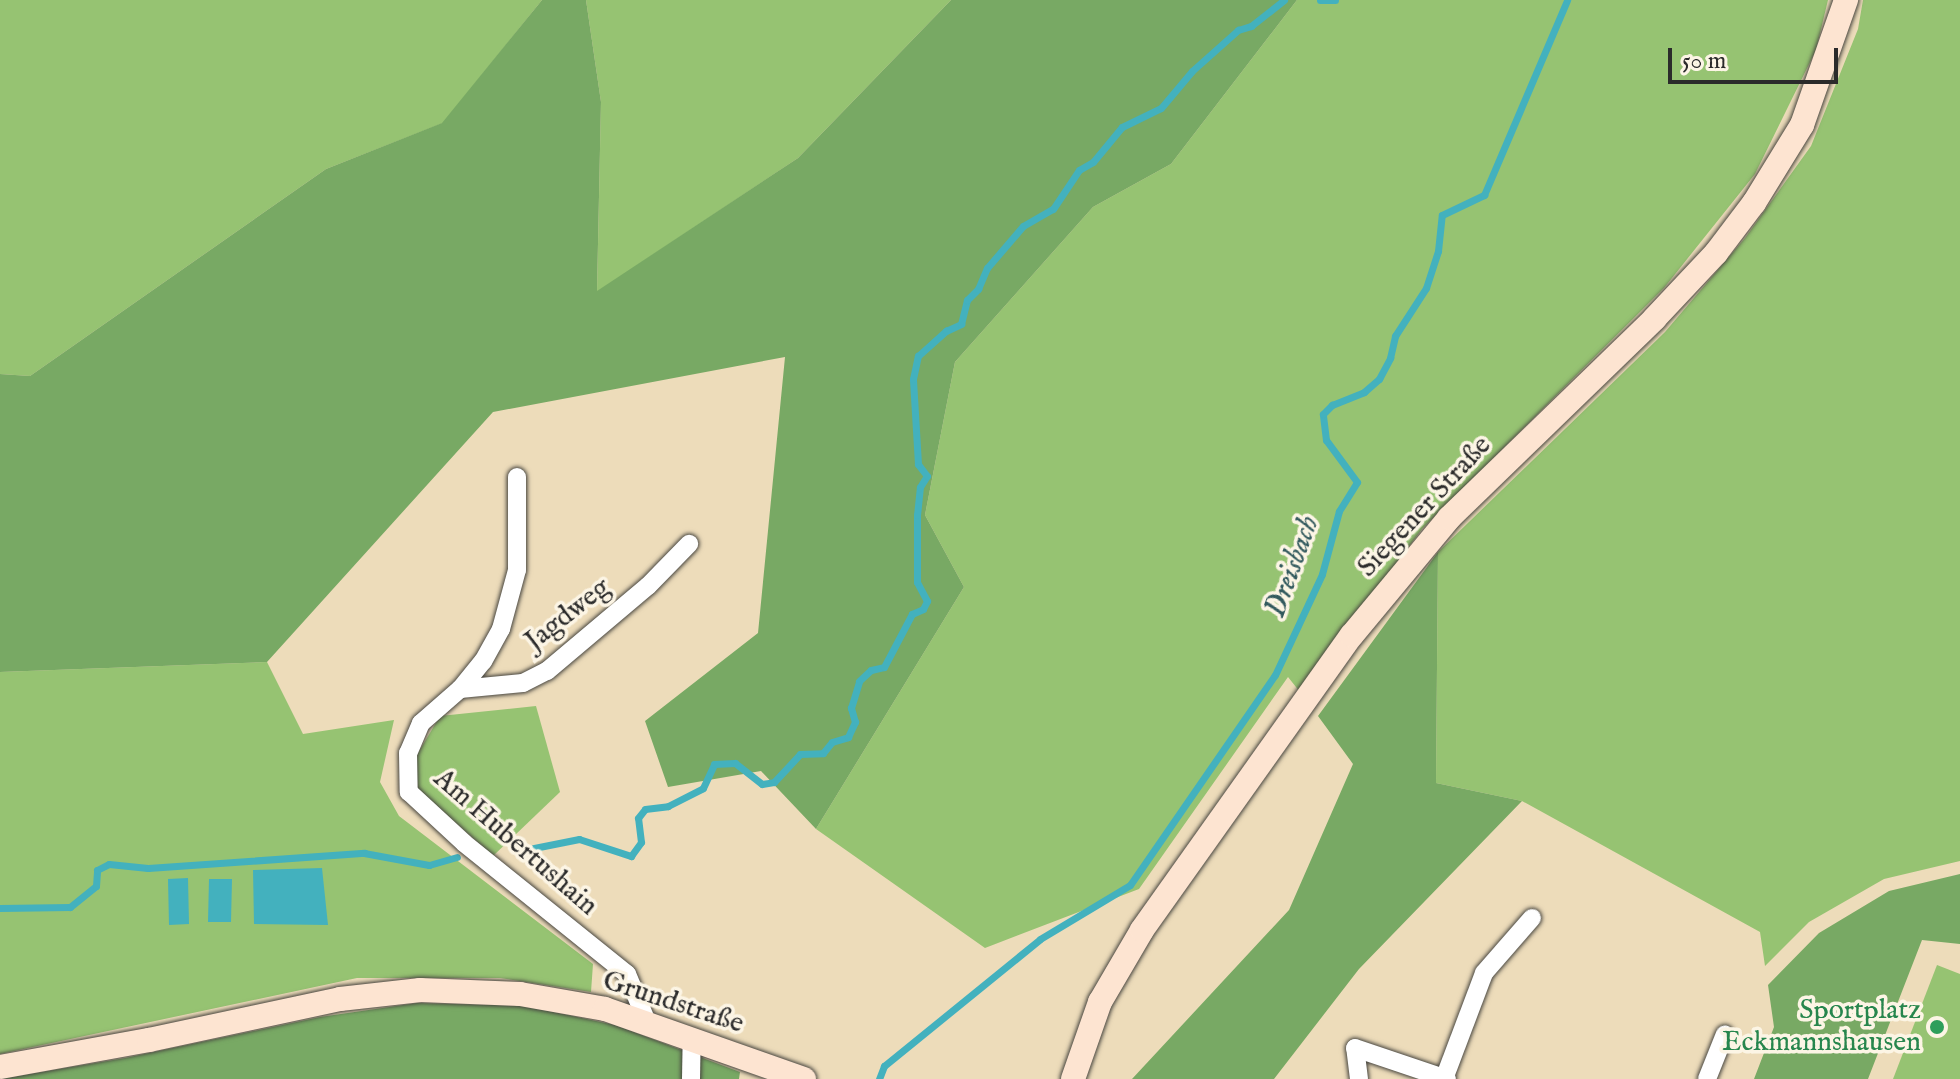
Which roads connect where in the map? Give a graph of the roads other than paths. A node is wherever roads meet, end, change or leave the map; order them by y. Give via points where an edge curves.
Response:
1 (1846, 0) edge
2 (517, 477) dead end
3 (689, 544) dead end
4 (460, 689) junction
5 (1532, 918) dead end
6 (647, 1022) junction
7 (1725, 1034) dead end
8 (692, 1040) junction
9 (0, 1067) edge
10 (691, 1079) edge
11 (804, 1079) edge
12 (1073, 1079) edge
13 (1359, 1079) edge
14 (1445, 1079) edge
15 (1707, 1079) edge

1 - 12 main road, Siegener Straße via 1802,125 1754,203 1663,310 1449,518 1352,635 1142,930 1100,1002
2 - 4 street, Am Hubertushain via 517,570 511,596 501,629
3 - 4 street, Jagdweg via 547,671 523,683
4 - 6 street, Am Hubertushain via 421,723 408,753 409,792 627,974
5 - 14 street via 1484,973
6 - 8 main road, Grundstraße
6 - 9 main road, Grundstraße via 520,994 420,990 340,999
7 - 15 street
8 - 10 street
8 - 11 main road, Grundstraße
13 - 14 street via 1355,1048

